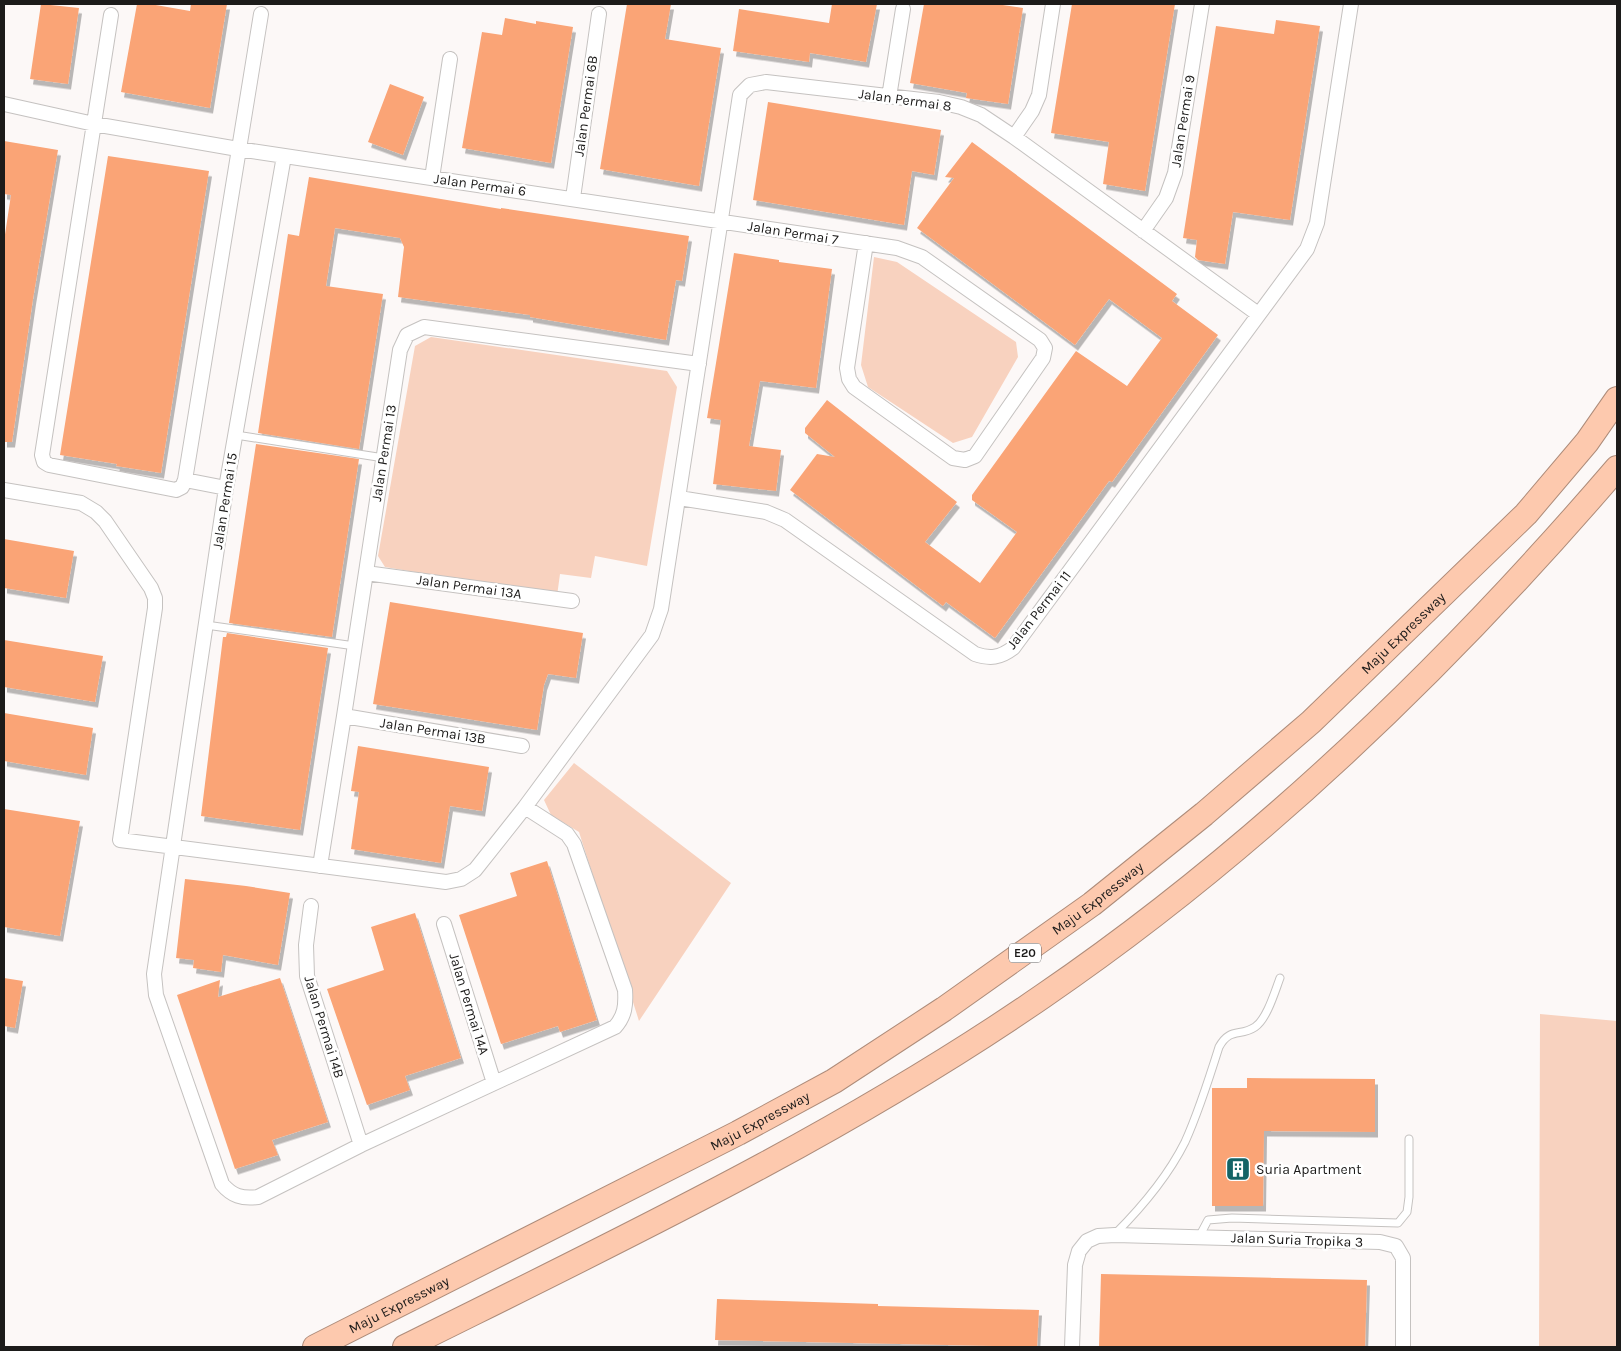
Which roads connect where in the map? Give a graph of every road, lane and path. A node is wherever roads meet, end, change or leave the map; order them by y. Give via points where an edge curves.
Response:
1 (1053, 4) edge
2 (1202, 4) edge
3 (1351, 4) edge
4 (903, 9) dead end
5 (261, 14) dead end
6 (599, 14) dead end
7 (112, 15) dead end
8 (450, 60) dead end
9 (889, 97) junction
10 (4, 104) edge
11 (94, 124) junction
12 (1014, 137) junction
13 (238, 149) junction
14 (284, 156) junction
15 (432, 178) junction
16 (573, 198) junction
17 (721, 222) junction
18 (1143, 231) junction
19 (866, 244) junction
20 (1258, 314) junction
21 (699, 364) junction
22 (1617, 399) edge
23 (236, 435) junction
24 (384, 458) junction
25 (1617, 468) edge
26 (185, 480) junction
27 (226, 488) junction
28 (4, 490) edge
29 (679, 498) junction
30 (366, 573) junction
31 (572, 602) dead end
32 (206, 625) junction
33 (355, 646) junction
34 (344, 716) junction
35 (522, 746) dead end
36 (526, 807) junction
37 (172, 848) junction
38 (320, 866) junction
39 (311, 906) dead end
40 (444, 924) dead end
41 (1280, 978) dead end
42 (494, 1083) junction
43 (1409, 1139) dead end
44 (361, 1145) junction
45 (1115, 1235) junction
46 (1200, 1237) junction
47 (314, 1347) edge
48 (405, 1347) edge
49 (1072, 1347) edge
50 (1403, 1347) edge

1 - 12 street via 1039,95
2 - 18 street, Jalan Permai 9 via 1175,173 1166,198
3 - 20 street, Jalan Permai 11 via 1317,223 1307,249
4 - 9 street
5 - 13 street
6 - 16 street, Jalan Permai 6B
7 - 11 street
8 - 15 street
9 - 12 street, Jalan Permai 8 via 961,107 981,115
9 - 17 street, Jalan Permai 8 via 766,82 750,85 740,96
10 - 11 street, Jalan Permai 6
11 - 13 street, Jalan Permai 6
11 - 26 street via 42,455 49,465 176,490
12 - 18 street, Jalan Permai 8
13 - 14 street, Jalan Permai 6
13 - 26 street
14 - 15 street, Jalan Permai 6
14 - 23 street, Jalan Permai 15
15 - 16 street, Jalan Permai 6
16 - 17 street, Jalan Permai 6
17 - 19 street, Jalan Permai 7
17 - 21 street, Jalan Permai 8
18 - 20 street, Jalan Permai 8
19 - 19 street, Jalan Permai 7 via 849,379 854,387 953,458 965,460 975,456 1043,358 1045,348 1040,340 922,257 897,248
20 - 29 street, Jalan Permai 11 via 1013,648 995,658 975,654 786,520 766,512
21 - 24 street, Jalan Permai 13 via 424,326 407,335 400,350
21 - 29 street, Jalan Permai 8
22 - 47 highway, Maju Expressway / E20 via 1587,442 1526,514 1311,722 1092,904 952,1004 834,1081 738,1133
23 - 24 lane
23 - 27 street, Jalan Permai 15
24 - 30 street, Jalan Permai 13
25 - 48 highway via 1419,683 1239,846 1044,996 829,1130 602,1250
26 - 27 street
27 - 32 street, Jalan Permai 15
28 - 37 street, Jalan Permai 8 via 81,503 96,512 151,588 155,608 120,840
29 - 36 street, Jalan Permai 8 via 661,609 652,635
30 - 31 street, Jalan Permai 13A
30 - 33 street, Jalan Permai 13
32 - 33 lane
32 - 37 street, Jalan Permai 15
33 - 34 street, Jalan Permai 13
34 - 35 street, Jalan Permai 13B
34 - 38 street, Jalan Permai 13
36 - 38 street, Jalan Permai 8 via 476,870 462,879 446,882
36 - 42 street, Jalan Permai 15 via 567,834 574,844 625,990 626,1001 621,1020 615,1027
37 - 38 street, Jalan Permai 8
37 - 44 street, Jalan Permai 15 via 154,974 156,995 222,1184 237,1196 258,1197
39 - 44 street, Jalan Permai 14B via 306,945 307,976
40 - 42 street, Jalan Permai 14A
41 - 45 lane via 1257,1026 1224,1038 1184,1142 1167,1172
42 - 44 street, Jalan Permai 15
43 - 46 lane via 1408,1205 1407,1212 1398,1223 1232,1218 1208,1220
45 - 46 street, Jalan Suria Tropika 3
45 - 49 street, Jalan Suria Tropika 3 via 1098,1236 1087,1241 1079,1251 1075,1265
46 - 50 street, Jalan Suria Tropika 3 via 1380,1242 1396,1246 1403,1258

